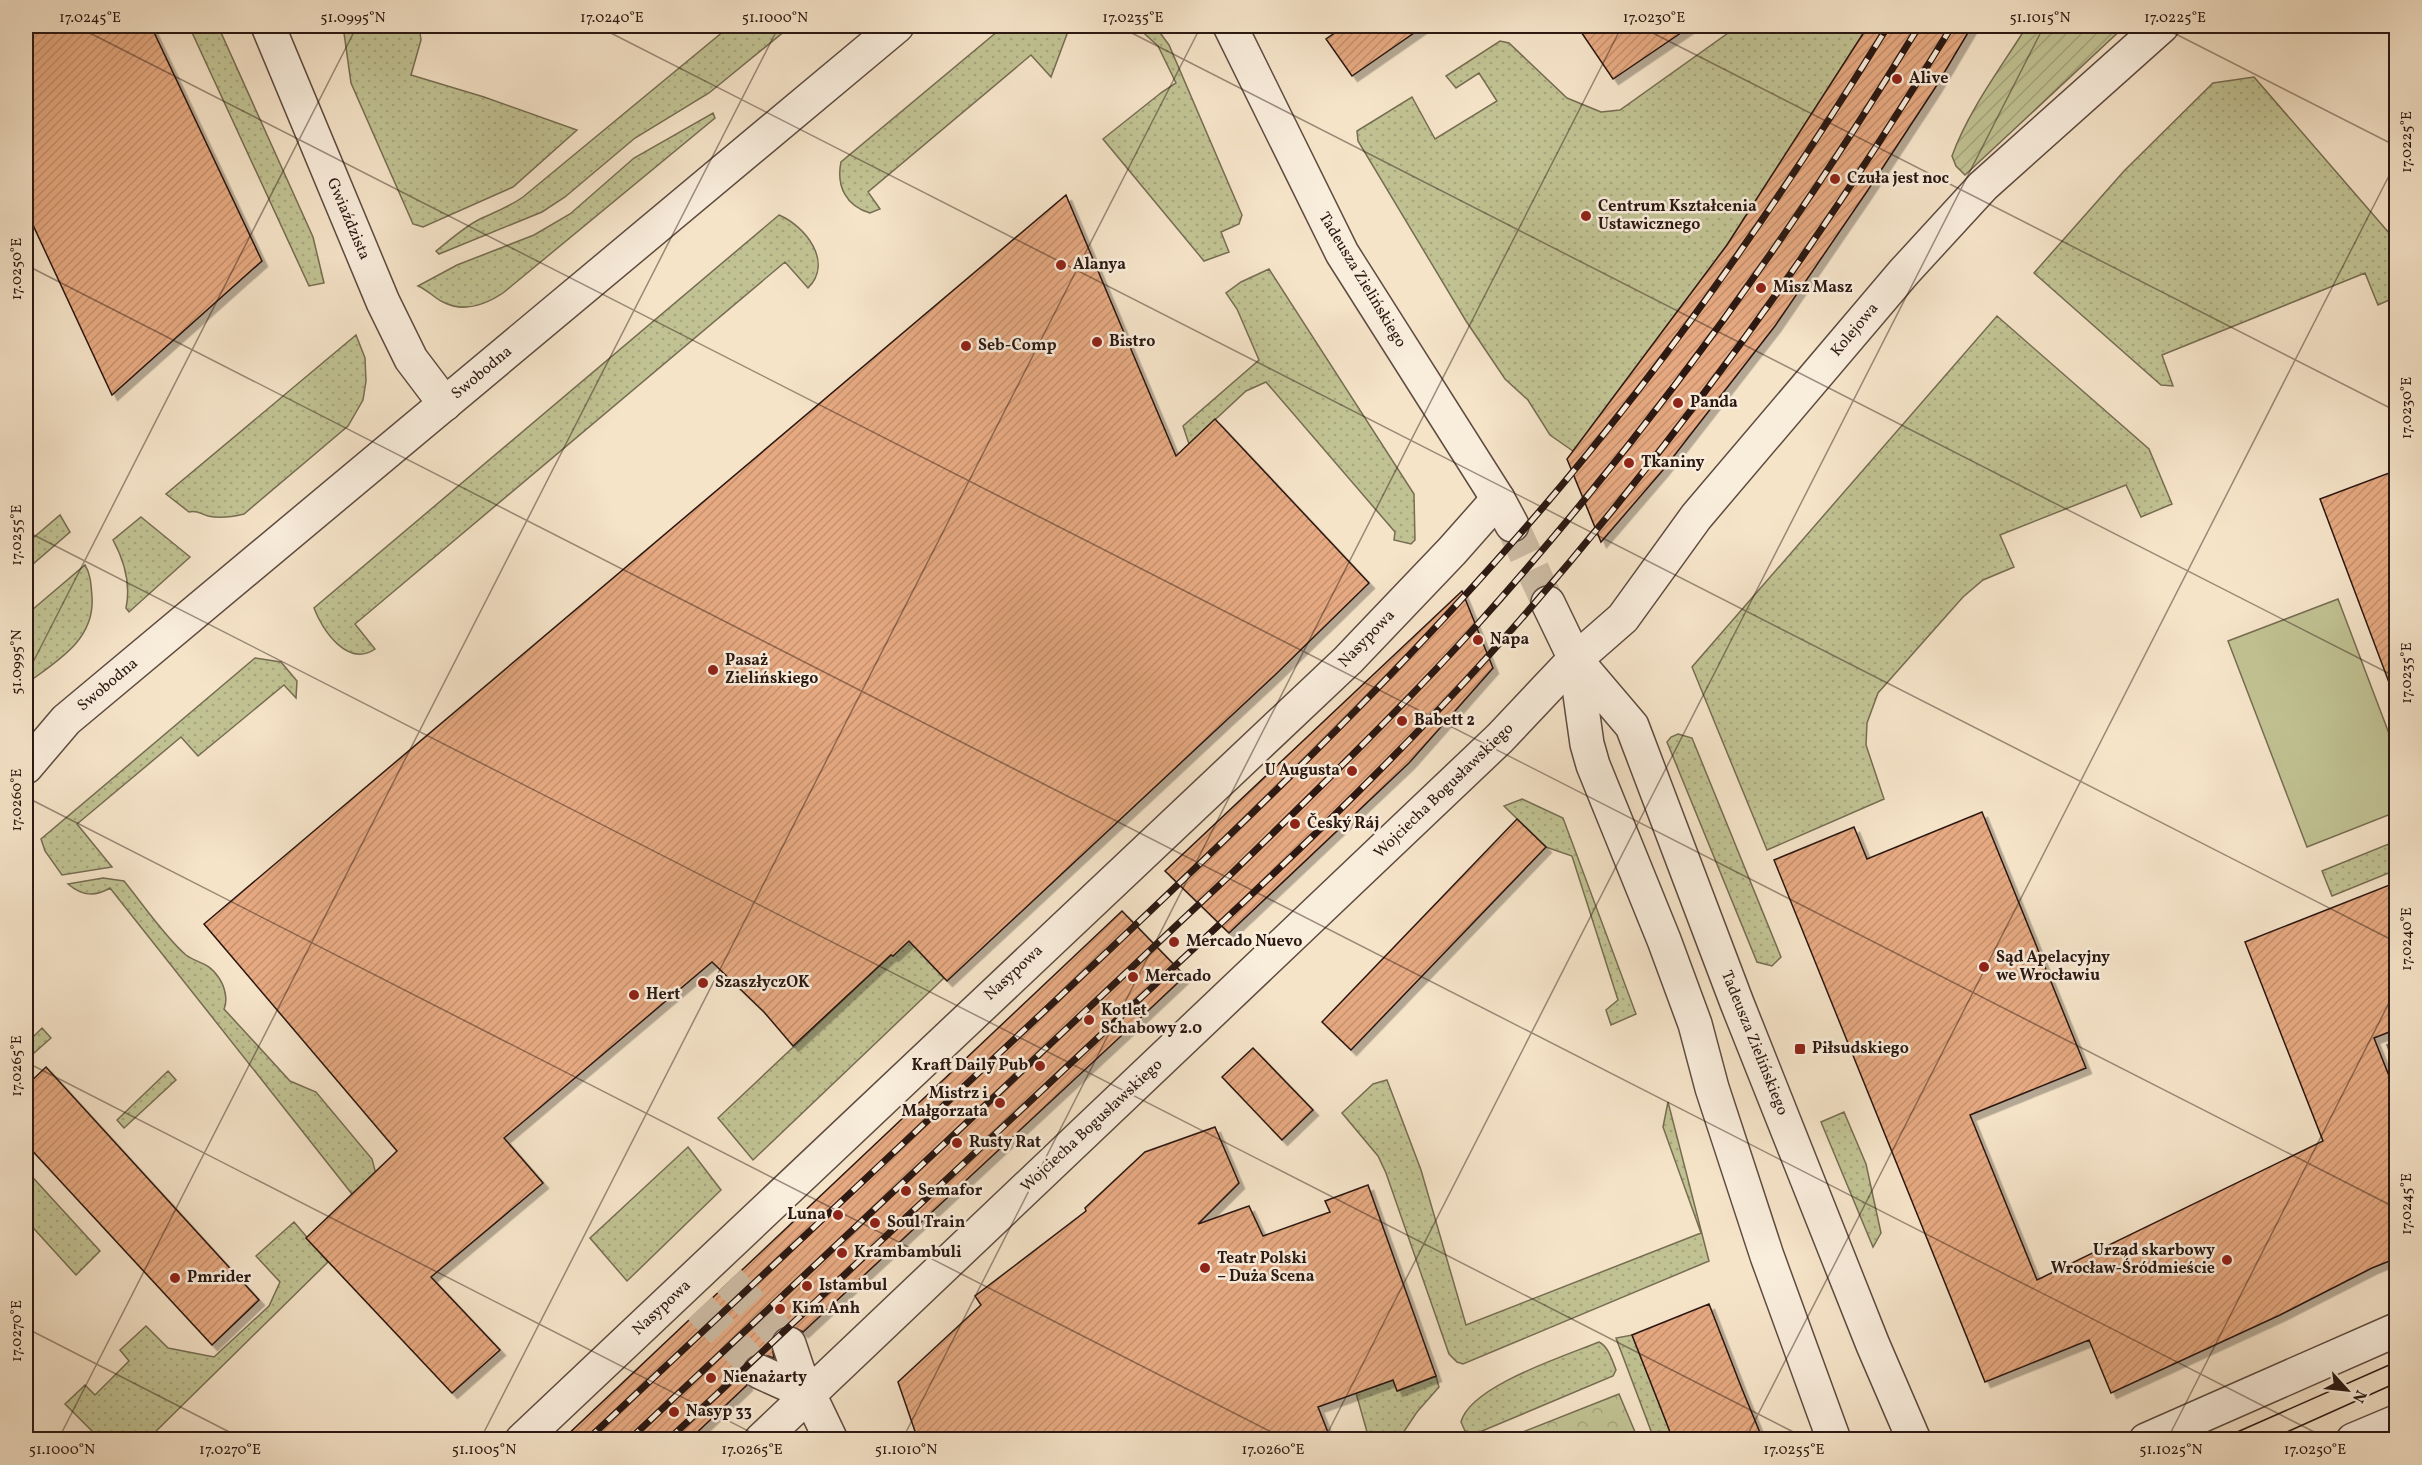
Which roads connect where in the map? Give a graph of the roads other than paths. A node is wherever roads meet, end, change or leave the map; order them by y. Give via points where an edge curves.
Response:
1 (268, 26) edge
2 (897, 26) edge
3 (1230, 26) edge
4 (2162, 26) edge
5 (445, 404) junction
6 (1505, 512) joint
7 (1548, 603) tunnel mouth
8 (1575, 659) junction
9 (66, 720) junction
10 (26, 738) edge
11 (26, 766) edge
12 (2397, 1330) edge
13 (789, 1344) tunnel mouth
14 (760, 1372) tunnel mouth
15 (809, 1394) junction
16 (2397, 1422) edge
17 (522, 1440) edge
18 (761, 1440) edge
19 (831, 1440) edge
20 (1834, 1440) edge
21 (1914, 1440) edge
22 (2146, 1440) edge
23 (2353, 1440) edge

1 - 5 street, Gwiaździsta via 383,302 411,359
2 - 5 street, Swobodna
3 - 6 street, Tadeusza Zielińskiego via 1342,253
4 - 8 street, Kolejowa via 1983,186 1904,272 1696,516 1623,618
5 - 9 street, Swobodna
6 - 17 street, Nasypowa via 1452,551 1348,660 929,1053 691,1299
7 - 8 street, Tadeusza Zielińskiego
8 - 15 street, Wojciecha Bogusławskiego via 1492,746
8 - 20 street, Tadeusza Zielińskiego via 1593,765 1695,1024 1767,1256
8 - 21 street, Tadeusza Zielińskiego via 1632,726 1737,1003
9 - 10 street, Swobodna
9 - 11 street, Swobodna
12 - 22 street
13 - 15 street
14 - 15 street
15 - 18 street, Wojciecha Bogusławskiego
15 - 19 street
16 - 23 street

